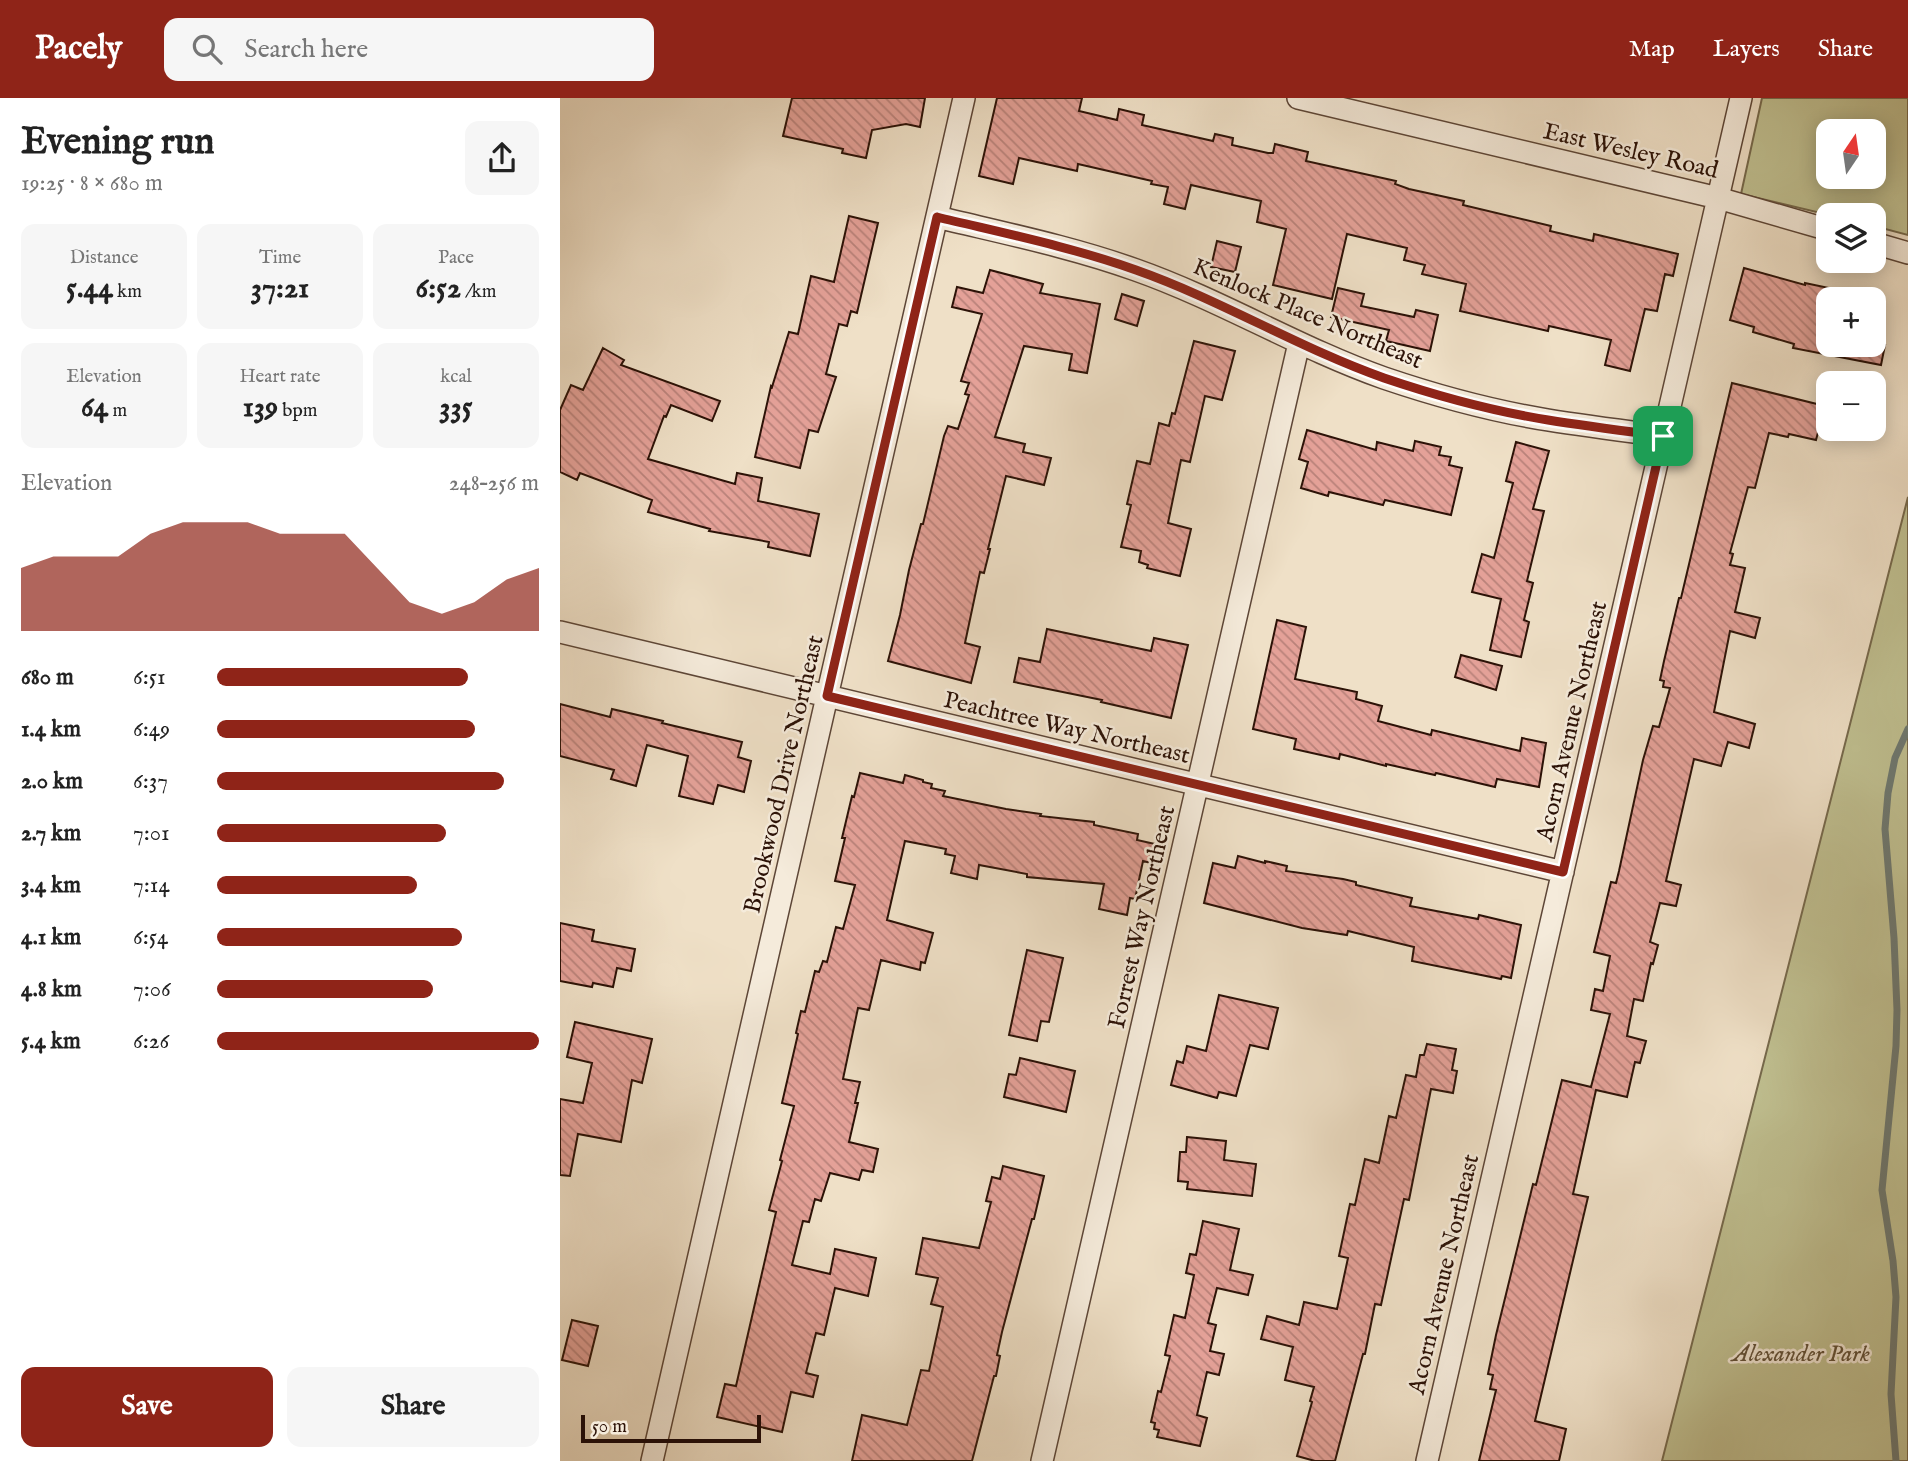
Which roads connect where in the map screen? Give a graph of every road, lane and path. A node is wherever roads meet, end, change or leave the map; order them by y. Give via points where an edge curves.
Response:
1 (964, 98) edge
2 (1298, 98) edge
3 (1741, 98) edge
4 (1718, 198) junction
5 (937, 217) junction
6 (1816, 226) edge
7 (1886, 247) edge
8 (1908, 253) edge
9 (1300, 343) junction
10 (1663, 436) junction
11 (560, 632) edge
12 (827, 696) junction
13 (1198, 785) junction
14 (1563, 872) junction
15 (652, 1461) edge
16 (1042, 1461) edge
17 (1427, 1461) edge

1 - 5 street, Brookwood Drive Northeast
2 - 4 street, East Wesley Road
3 - 4 street, Acorn Avenue Northeast
4 - 6 street, East Wesley Road
4 - 10 street, Acorn Avenue Northeast
5 - 9 street, Kenlock Place Northeast via 1137,270
5 - 12 street, Brookwood Drive Northeast
7 - 8 street
9 - 10 street, Kenlock Place Northeast via 1382,377 1467,403 1546,420
9 - 13 street, Forrest Way Northeast
10 - 14 street, Acorn Avenue Northeast
11 - 12 street, Peachtree Way Northeast
12 - 13 street, Peachtree Way Northeast
12 - 15 street, Brookwood Drive Northeast
13 - 14 street, Peachtree Way Northeast
13 - 16 street, Forrest Way Northeast
14 - 17 street, Acorn Avenue Northeast

